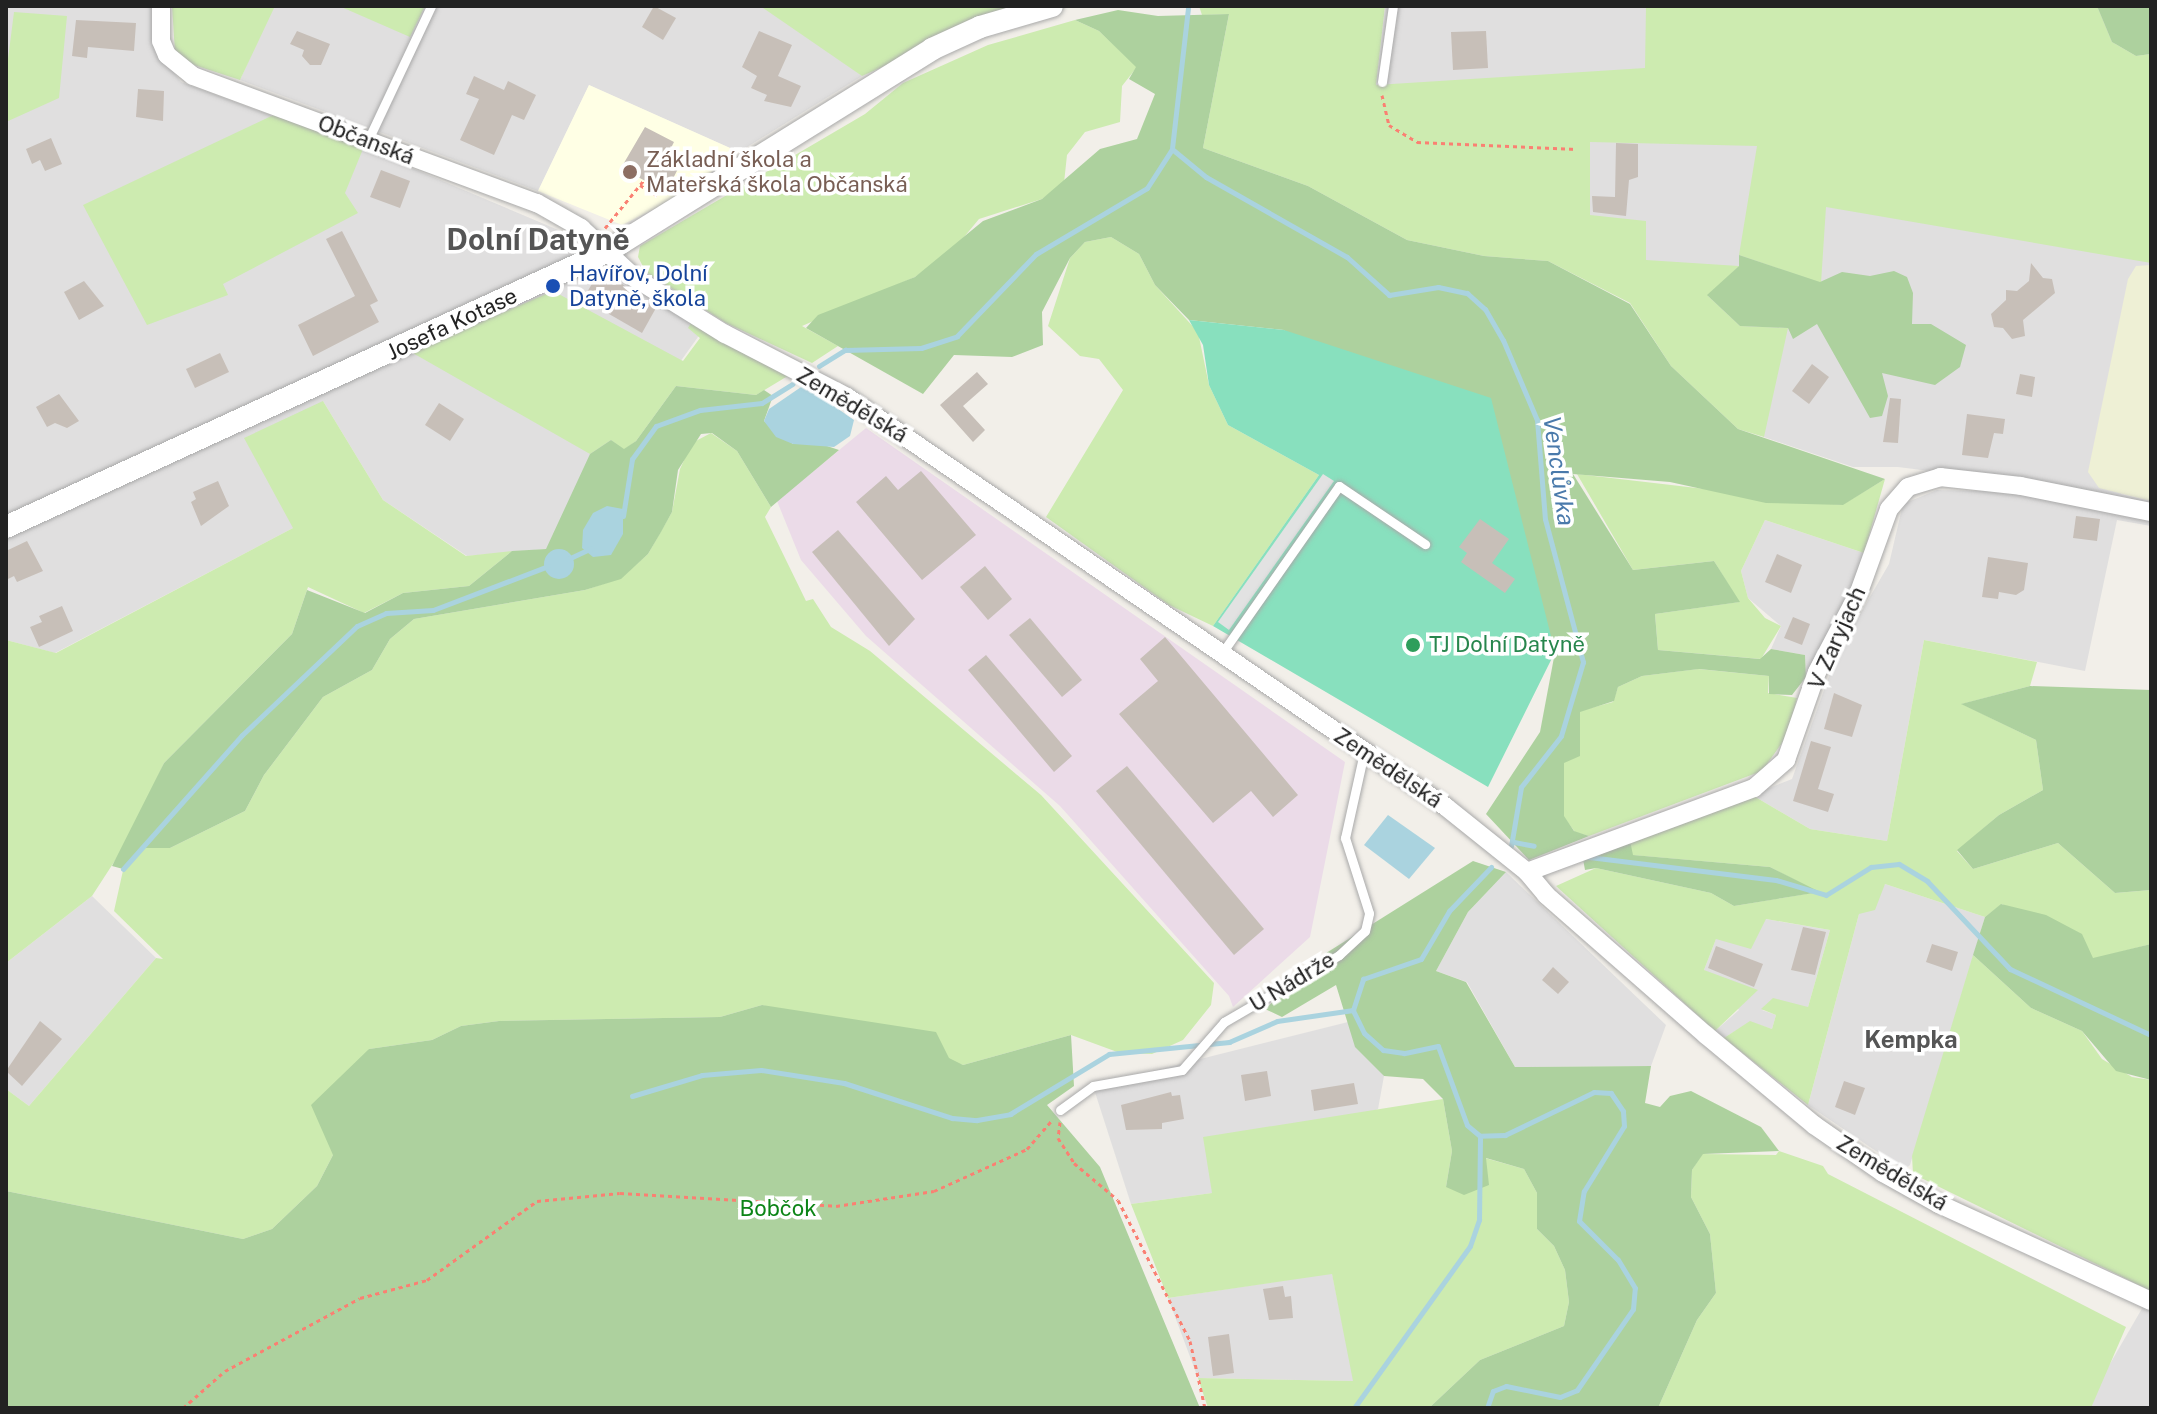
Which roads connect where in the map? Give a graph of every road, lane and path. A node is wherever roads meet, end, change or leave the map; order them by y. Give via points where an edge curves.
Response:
1 (161, 6) edge
2 (431, 6) edge
3 (1052, 6) edge
4 (1393, 6) edge
5 (1382, 82) joint
6 (367, 142) junction
7 (1577, 149) dead end
8 (644, 180) dead end
9 (602, 246) junction
10 (2151, 512) edge
11 (6, 527) edge
12 (1425, 544) dead end
13 (1222, 653) junction
14 (1364, 752) junction
15 (1527, 872) junction
16 (1060, 1110) junction
17 (2151, 1301) edge
18 (183, 1408) edge
19 (1205, 1408) edge

1 - 6 street, Občanská via 161,41 178,67
2 - 6 lane
3 - 9 street, Josefa Kotase via 980,27 932,49
4 - 5 lane
5 - 7 path via 1389,125 1417,142
6 - 9 street, Občanská via 537,203
8 - 9 path
9 - 11 street, Josefa Kotase
9 - 13 street, Zemědělská via 635,278 716,329 847,397
10 - 15 street, V Zaryjach via 2021,486 1940,477 1908,487 1889,509 1859,592 1817,672 1786,760 1754,788
12 - 13 lane via 1339,486
13 - 14 street, Zemědělská
14 - 15 street, Zemědělská via 1446,807
14 - 16 lane, U Nádrže via 1345,838 1369,913 1365,931 1339,955 1206,1037 1182,1070 1093,1086
15 - 17 street, Zemědělská via 1546,895 1706,1035 1871,1165 1939,1204
16 - 18 path via 1027,1149 934,1191 836,1206 620,1193 537,1201 427,1280 360,1298 225,1371
16 - 19 path via 1058,1138 1074,1163 1118,1200 1190,1341

